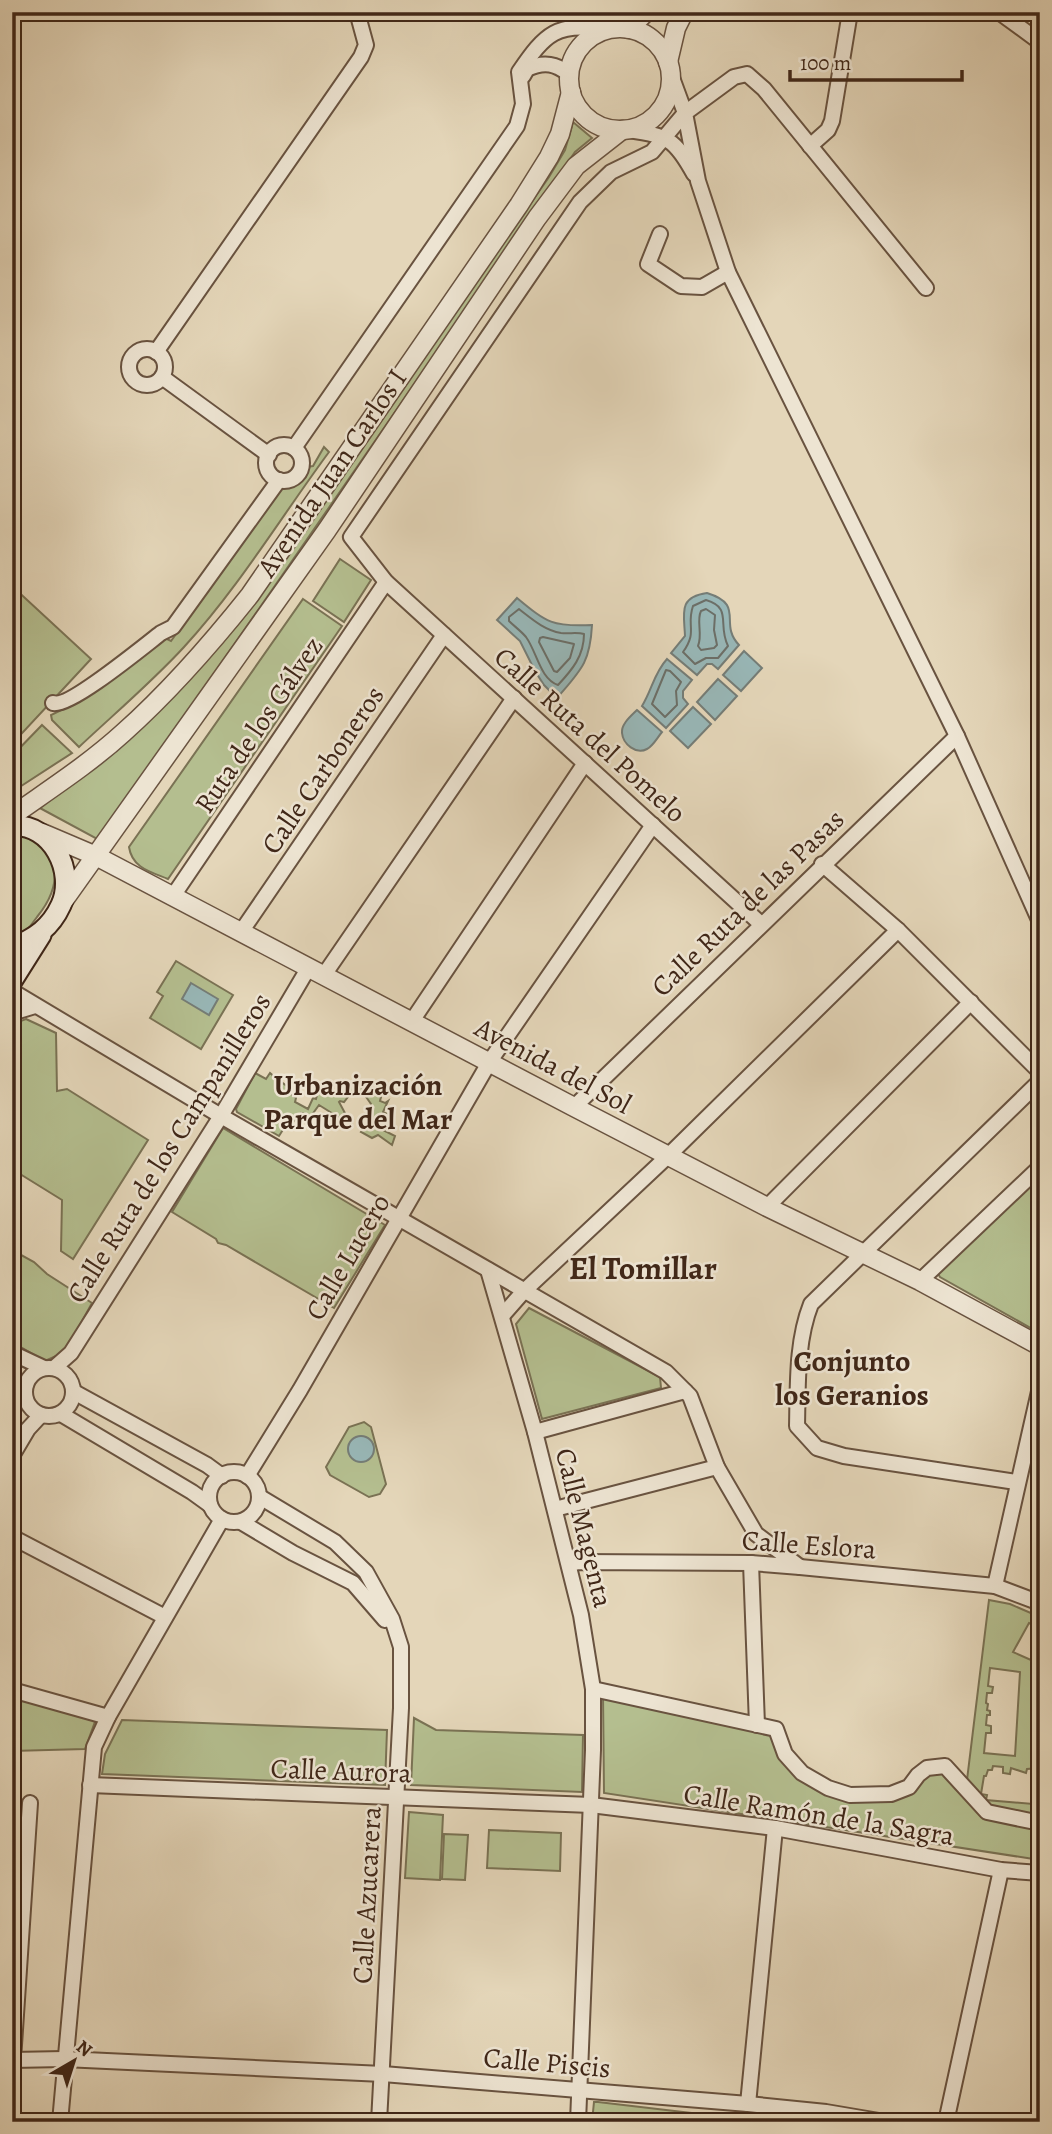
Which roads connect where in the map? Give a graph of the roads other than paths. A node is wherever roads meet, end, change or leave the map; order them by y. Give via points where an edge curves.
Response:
1 (357, 12) edge
2 (646, 12) edge
3 (684, 12) edge
4 (850, 12) edge
5 (999, 12) edge
6 (629, 29) junction
7 (606, 30) junction
8 (1040, 42) edge
9 (670, 69) junction
10 (563, 70) dead end
11 (521, 88) junction
12 (571, 92) junction
13 (685, 113) junction
14 (626, 130) junction
15 (665, 137) junction
16 (810, 146) junction
17 (698, 181) junction
18 (660, 234) dead end
19 (728, 272) junction
20 (926, 288) dead end
21 (156, 352) junction
22 (162, 377) junction
23 (294, 448) junction
24 (269, 455) junction
25 (279, 480) junction
26 (386, 582) junction
27 (444, 635) junction
28 (514, 698) junction
29 (52, 703) dead end
30 (957, 736) junction
31 (585, 763) junction
32 (12, 816) edge
33 (653, 825) junction
34 (12, 826) edge
35 (42, 833) junction
36 (96, 856) junction
37 (822, 864) junction
38 (173, 896) junction
39 (62, 903) junction
40 (1040, 922) edge
41 (761, 924) junction
42 (898, 930) junction
43 (42, 932) junction
44 (241, 932) junction
45 (12, 947) edge
46 (317, 971) junction
47 (12, 981) edge
48 (12, 991) edge
49 (971, 1002) junction
50 (35, 1006) junction
51 (12, 1013) edge
52 (412, 1021) junction
53 (490, 1061) junction
54 (1040, 1072) edge
55 (1040, 1081) edge
56 (574, 1107) junction
57 (220, 1116) junction
58 (669, 1155) junction
59 (1039, 1168) edge
60 (767, 1207) junction
61 (398, 1219) junction
62 (861, 1253) junction
63 (488, 1270) junction
64 (920, 1281) junction
65 (524, 1291) junction
66 (502, 1316) junction
67 (1040, 1346) edge
68 (14, 1355) edge
69 (55, 1370) junction
70 (1040, 1387) edge
71 (685, 1391) junction
72 (74, 1392) junction
73 (27, 1402) edge
74 (61, 1414) junction
75 (535, 1432) junction
76 (12, 1456) edge
77 (717, 1467) junction
78 (222, 1476) junction
79 (247, 1476) junction
80 (1016, 1482) junction
81 (260, 1497) junction
82 (210, 1505) junction
83 (555, 1509) junction
84 (222, 1519) junction
85 (241, 1522) junction
86 (12, 1537) edge
87 (751, 1563) junction
88 (570, 1564) junction
89 (800, 1567) junction
90 (995, 1586) junction
91 (1040, 1603) edge
92 (165, 1617) junction
93 (402, 1671) junction
94 (593, 1689) junction
95 (12, 1690) edge
96 (108, 1717) junction
97 (757, 1725) junction
98 (90, 1785) junction
99 (396, 1797) junction
100 (30, 1803) dead end
101 (591, 1805) junction
102 (1040, 1822) edge
103 (775, 1828) junction
104 (1001, 1870) junction
105 (1040, 1873) edge
106 (64, 2059) junction
107 (13, 2060) edge
108 (383, 2074) junction
109 (580, 2091) junction
110 (748, 2104) junction
111 (60, 2122) edge
112 (379, 2122) edge
113 (578, 2122) edge
114 (885, 2122) edge
115 (946, 2122) edge

1 - 21 street via 366,45 361,57
2 - 6 street
3 - 9 street via 676,28
4 - 16 street via 832,121
5 - 8 street
6 - 7 street
6 - 9 street via 651,38 665,54
7 - 11 street via 585,26 558,31 540,42 519,72
7 - 12 street via 579,48 571,66
9 - 13 street
9 - 14 street via 669,96 659,113
10 - 11 street via 556,65 536,65 527,69
11 - 23 street via 523,104 517,126
12 - 14 street via 587,118 601,127
12 - 32 street via 560,134 519,205 250,595 212,643 124,732
13 - 15 street
13 - 16 street via 734,77 747,74
13 - 17 street
14 - 15 street
14 - 36 street, Avenida Juan Carlos I via 576,166 537,218 327,530
15 - 17 street via 682,152
15 - 26 street, Calle Ruta del Pomelo via 652,152 611,172 580,202 351,537
16 - 20 street
17 - 19 street
18 - 19 street via 648,264 681,286 702,288
19 - 30 street
21 - 22 street via 163,360
21 - 22 street via 137,352 129,372 141,384
22 - 24 street
23 - 24 street via 281,446
23 - 25 street via 301,469 293,479
24 - 25 street via 267,468
25 - 29 street via 173,627 78,694 61,704
26 - 27 street, Calle Ruta del Pomelo
26 - 38 street, Ruta de los Gálvez
27 - 28 street, Calle Ruta del Pomelo
27 - 44 street, Calle Carboneros
28 - 31 street, Calle Ruta del Pomelo
28 - 46 street, Calle Ruta de los Campanilleros
30 - 37 street, Calle Ruta de las Pasas
30 - 40 street
31 - 33 street, Calle Ruta del Pomelo
31 - 52 street
33 - 41 street, Calle Ruta del Pomelo
33 - 53 street, Calle Lucero
34 - 35 main road
35 - 36 street, Avenida del Sol
35 - 39 main road via 62,863
36 - 38 street, Avenida del Sol
36 - 39 street, Avenida Juan Carlos I
37 - 41 street, Calle Ruta de las Pasas
37 - 42 street
38 - 44 street, Avenida del Sol
39 - 43 main road
41 - 56 street, Calle Ruta de las Pasas
42 - 49 street
42 - 58 street
43 - 45 main road
43 - 47 main road
44 - 46 street, Avenida del Sol
46 - 52 street, Avenida del Sol
46 - 57 street, Calle Ruta de los Campanilleros
48 - 50 street
49 - 54 street
49 - 60 street
50 - 51 street
50 - 57 street
52 - 53 street, Avenida del Sol
53 - 56 street, Avenida del Sol
53 - 61 street, Calle Lucero
55 - 62 street
56 - 58 street, Avenida del Sol
57 - 61 street
57 - 69 street, Calle Ruta de los Campanilleros via 71,1353
58 - 60 street, Avenida del Sol
58 - 65 street
59 - 64 street
60 - 62 street, Avenida del Sol
61 - 63 street
61 - 79 street, Calle Lucero
62 - 64 street, Avenida del Sol
62 - 80 street via 811,1304 806,1316 797,1426 817,1448 844,1455
63 - 65 street
63 - 66 street, Calle Magenta
64 - 67 street, Avenida del Sol
65 - 66 street
65 - 71 street via 666,1372
66 - 75 street, Calle Magenta
68 - 69 street
69 - 72 street
69 - 73 street via 30,1376
70 - 80 street
71 - 75 street
71 - 77 street
72 - 74 street
72 - 78 street
73 - 74 street via 54,1416
73 - 76 street via 29,1429
74 - 82 street
75 - 83 street, Calle Magenta
77 - 83 street
77 - 89 street via 756,1534
78 - 79 street
78 - 82 street via 211,1488
79 - 81 street
80 - 90 street
81 - 85 street via 251,1517
81 - 93 street, Calle Azucarera via 335,1542 366,1573 392,1619 401,1647
82 - 84 street
83 - 88 street, Calle Magenta
84 - 85 street
84 - 92 street
85 - 93 street, Calle Azucarera via 353,1583 384,1617
86 - 92 street
87 - 88 street, Calle Eslora
87 - 89 street, Calle Eslora
87 - 97 street
88 - 94 street, Calle Magenta
89 - 90 street, Calle Eslora
90 - 91 street, Calle Eslora
92 - 96 street
93 - 99 street, Calle Azucarera
94 - 97 street
94 - 101 street, Calle Magenta
95 - 96 street
96 - 98 street via 94,1746
97 - 102 street via 776,1729 785,1754 802,1773 828,1788 850,1795 891,1794 909,1787 927,1768 945,1766 987,1812
98 - 99 street, Calle Aurora
98 - 106 street
99 - 101 street, Calle Aurora
99 - 108 street, Calle Azucarera
100 - 107 street
101 - 103 street, Calle Ramón de la Sagra
101 - 109 street, Calle Magenta
103 - 104 street, Calle Ramón de la Sagra
103 - 110 street
104 - 105 street, Calle Ramón de la Sagra
104 - 115 street
106 - 107 street, Calle Piscis
106 - 108 street, Calle Piscis
106 - 111 street
108 - 109 street, Calle Piscis
108 - 112 street, Calle Azucarera
109 - 110 street, Calle Piscis
109 - 113 street, Calle Magenta
110 - 114 street, Calle Piscis

